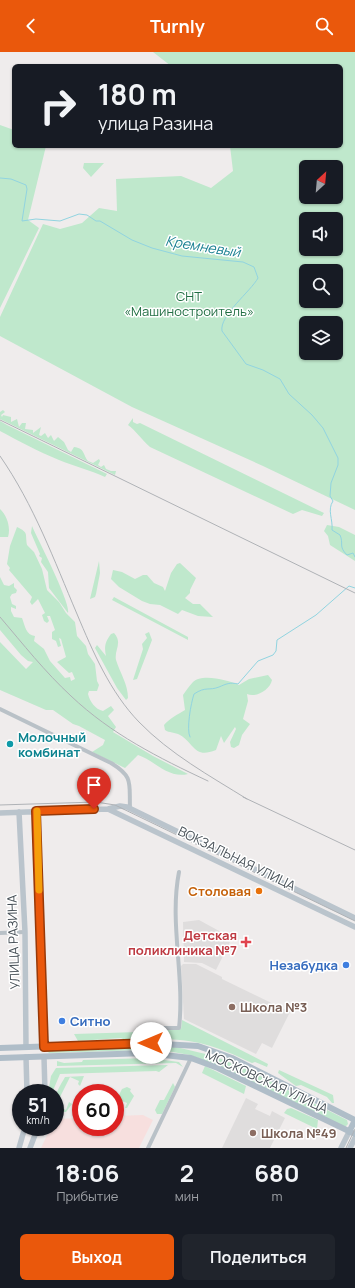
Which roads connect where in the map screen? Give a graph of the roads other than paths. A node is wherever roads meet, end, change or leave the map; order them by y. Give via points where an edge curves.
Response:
1 (0, 709) edge
2 (108, 809) junction
3 (130, 809) junction
4 (36, 811) junction
5 (19, 812) junction
6 (0, 813) edge
7 (179, 872) dead end
8 (355, 918) edge
9 (355, 927) edge
10 (25, 932) junction
11 (0, 933) edge
12 (143, 1043) junction
13 (26, 1047) junction
14 (44, 1047) junction
15 (0, 1048) edge
16 (44, 1057) junction
17 (0, 1058) edge
18 (26, 1058) junction
19 (191, 1058) junction
20 (27, 1084) edge
21 (45, 1084) edge
22 (355, 1120) edge
23 (352, 1133) edge
24 (22, 1136) edge
25 (35, 1136) edge
26 (355, 1138) edge
27 (19, 1148) edge
28 (30, 1148) edge
29 (148, 1148) edge
30 (341, 1148) edge
31 (350, 1148) edge

1 - 3 street via 111,762 124,771 129,780
2 - 3 main road, ВОКЗАЛЬНАЯ УЛИЦА via 120,806
2 - 4 main road, ВОКЗАЛЬНАЯ УЛИЦА
2 - 9 main road, ВОКЗАЛЬНАЯ УЛИЦА
3 - 8 main road, ВОКЗАЛЬНАЯ УЛИЦА
4 - 5 main road, ВОКЗАЛЬНАЯ УЛИЦА
4 - 14 main road
5 - 6 main road, ВОКЗАЛЬНАЯ УЛИЦА
5 - 10 main road, УЛИЦА РАЗИНА
7 - 12 street via 176,922 180,1028 142,1028
10 - 11 street
10 - 13 main road, УЛИЦА РАЗИНА
12 - 14 main road, МОСКОВСКАЯ УЛИЦА
12 - 22 main road, МОСКОВСКАЯ УЛИЦА via 185,1044 219,1053
13 - 14 main road, МОСКОВСКАЯ УЛИЦА
13 - 15 main road, МОСКОВСКАЯ УЛИЦА
13 - 18 main road
14 - 16 main road
16 - 18 main road, МОСКОВСКАЯ УЛИЦА
16 - 19 main road, МОСКОВСКАЯ УЛИЦА via 146,1053
16 - 21 main road
17 - 18 main road, МОСКОВСКАЯ УЛИЦА
18 - 20 main road
19 - 23 main road, МОСКОВСКАЯ УЛИЦА via 218,1068
19 - 29 street
22 - 23 main road
23 - 30 main road
24 - 27 main road
25 - 28 main road
26 - 31 main road

